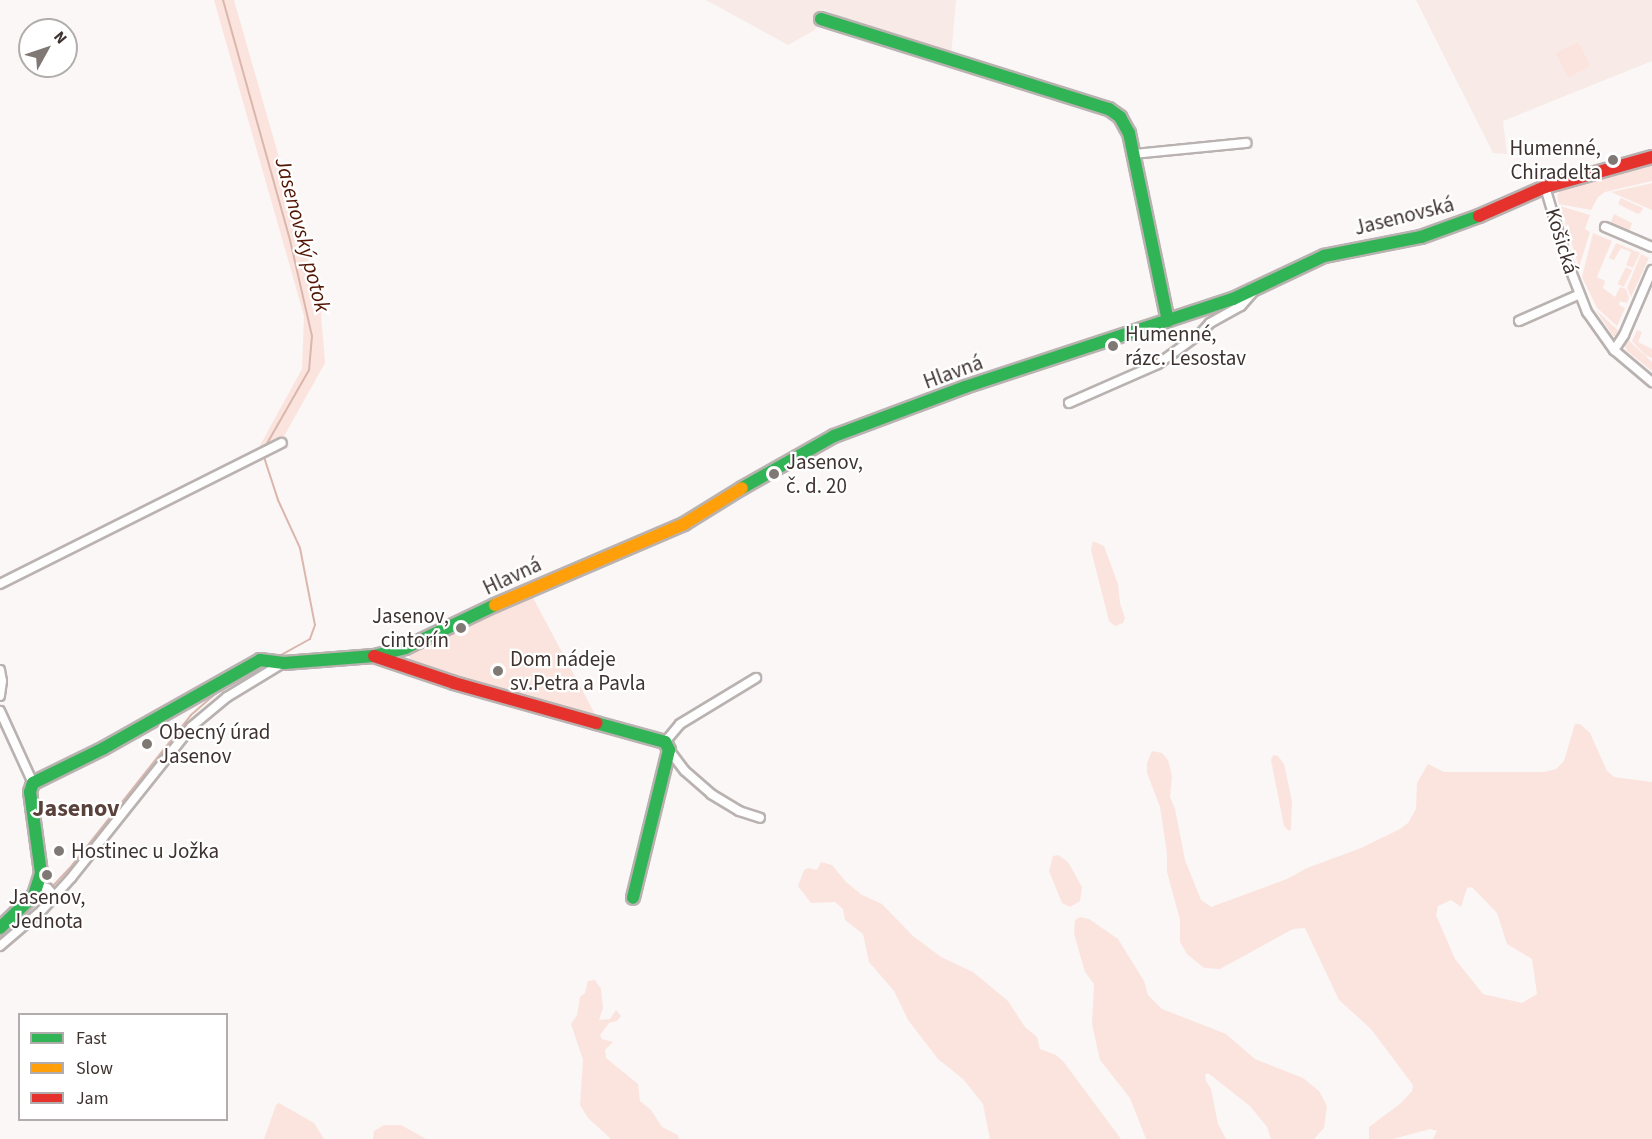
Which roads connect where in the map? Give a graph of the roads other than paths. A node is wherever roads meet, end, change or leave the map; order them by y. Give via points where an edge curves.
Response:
1 (821, 19) dead end
2 (1246, 143) dead end
3 (1134, 154) junction
4 (1652, 157) edge
5 (1545, 187) junction
6 (1605, 227) dead end
7 (1652, 247) edge
8 (1652, 270) edge
9 (1258, 287) junction
10 (1578, 295) junction
11 (1519, 321) dead end
12 (1163, 322) junction
13 (1614, 350) junction
14 (1652, 382) edge
15 (1069, 403) dead end
16 (282, 443) dead end
17 (0, 584) edge
18 (405, 648) junction
19 (374, 656) junction
20 (281, 662) junction
21 (398, 666) junction
22 (0, 670) edge
23 (756, 678) dead end
24 (0, 696) edge
25 (0, 711) edge
26 (667, 746) junction
27 (33, 783) junction
28 (760, 818) dead end
29 (48, 890) junction
30 (633, 898) dead end
31 (0, 928) edge
32 (0, 946) edge

1 - 3 street via 1109,110 1120,117
2 - 3 street
3 - 12 street
4 - 5 street, Jasenovská
5 - 9 street, Jasenovská via 1429,234 1318,258
5 - 10 street, Košická
6 - 7 street
8 - 13 street
9 - 12 street, Jasenovská
9 - 15 street via 1241,306 1210,323 1158,364
10 - 11 street, Košická
10 - 13 street, Košická
12 - 18 street, Hlavná via 965,387 834,436 678,528 532,587
13 - 14 street, Košická
16 - 17 street
18 - 19 street, Hlavná
18 - 21 street via 397,656
19 - 20 street, Hlavná
19 - 21 street
20 - 27 street, Hlavná via 264,660 251,664 104,748
20 - 29 street via 227,696 191,727
21 - 26 street
22 - 24 street
23 - 26 street via 680,724
25 - 27 street
26 - 28 street via 685,771 711,794
26 - 30 street
27 - 29 street via 30,792 41,873
29 - 31 street via 34,895
29 - 32 street

